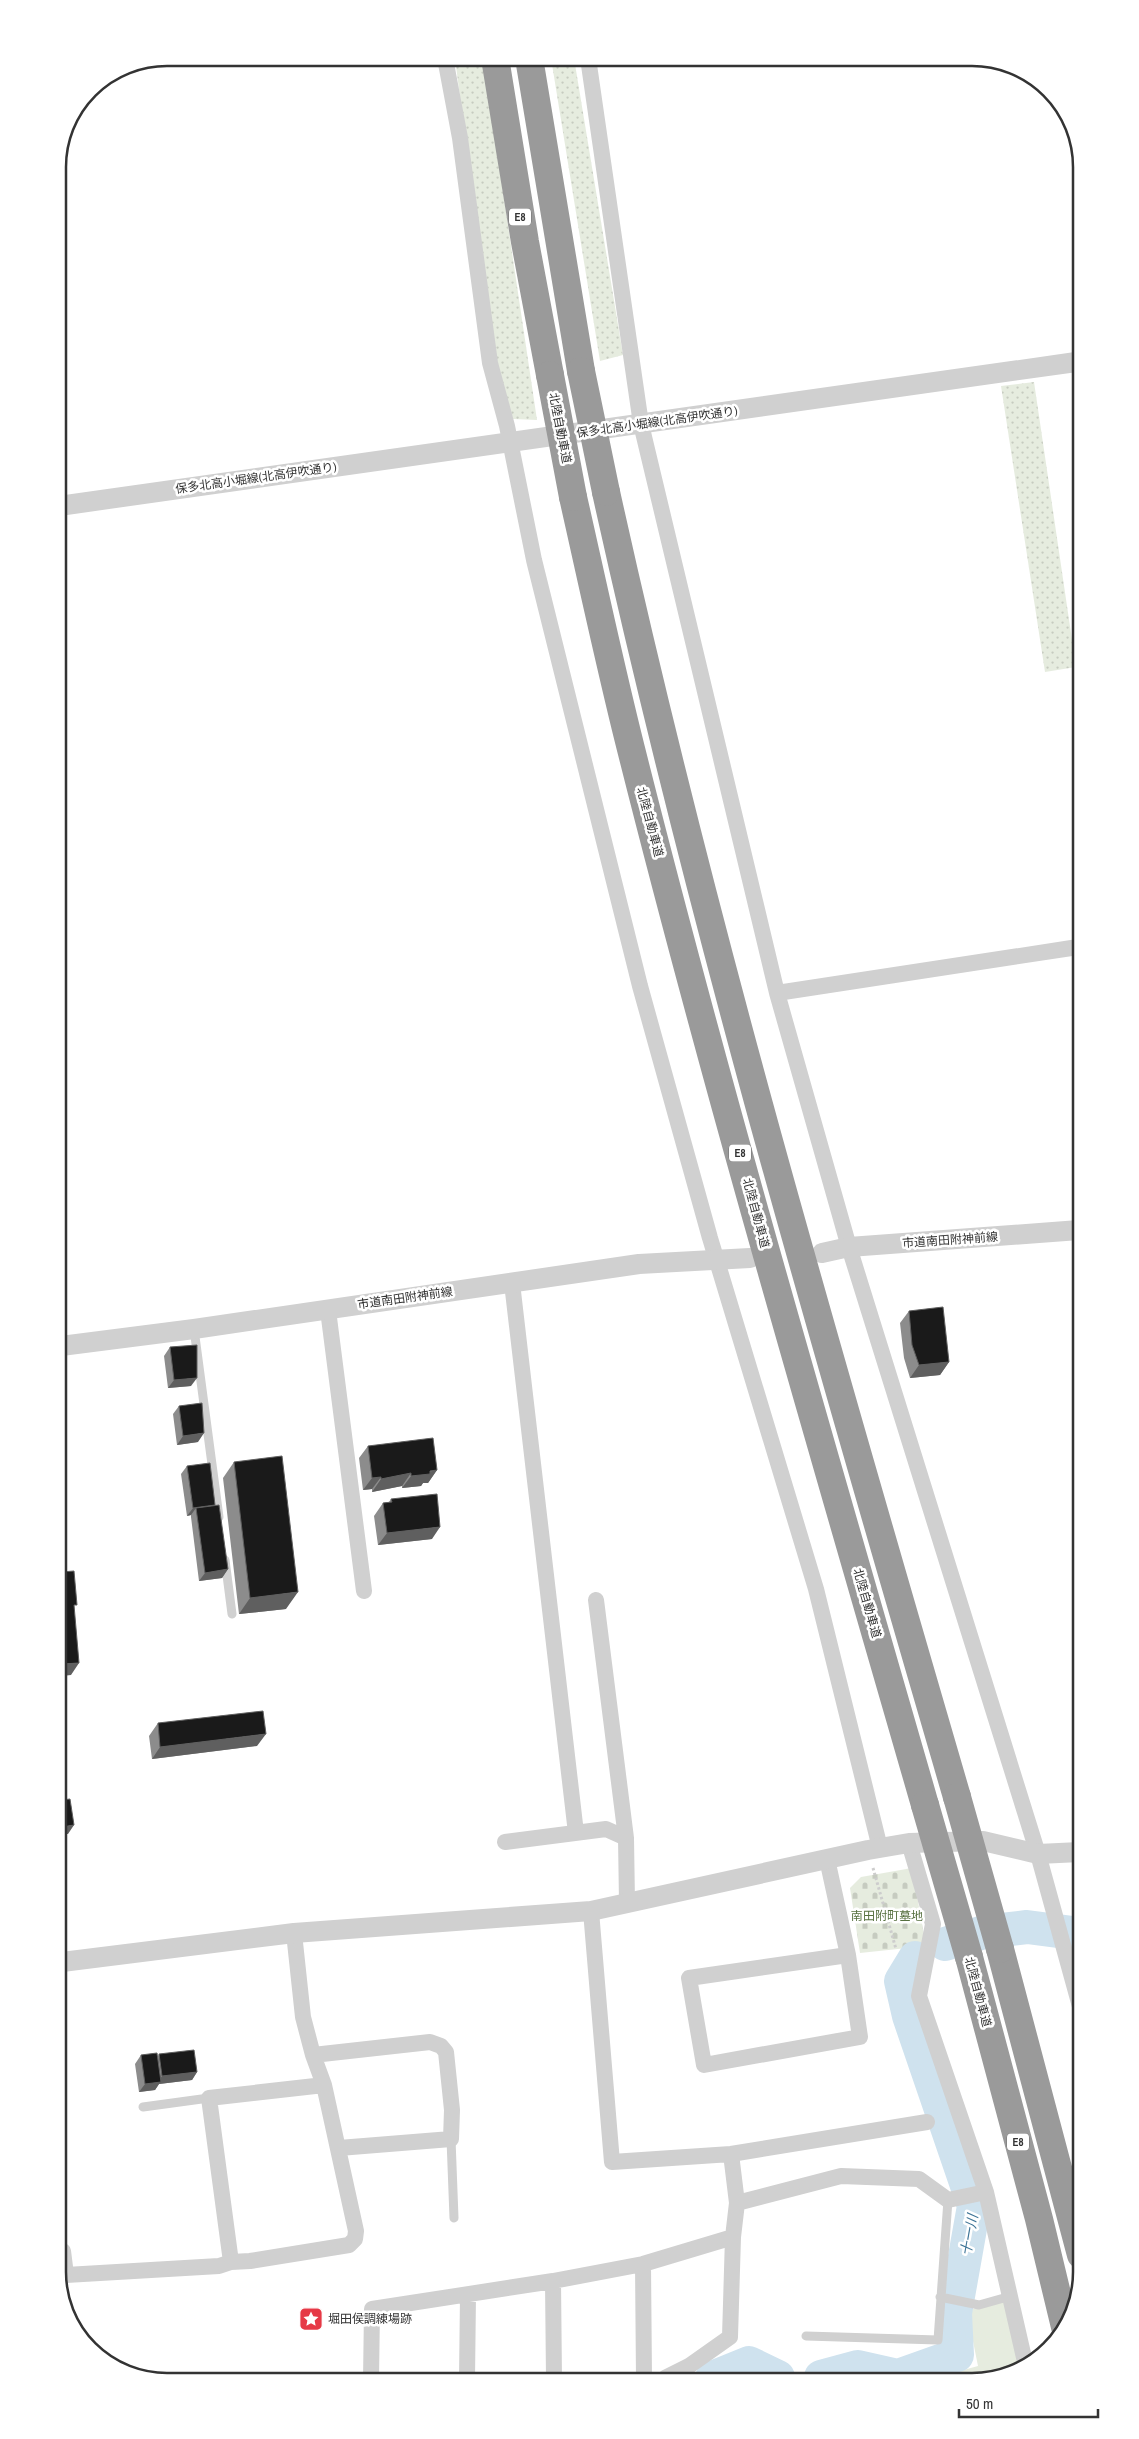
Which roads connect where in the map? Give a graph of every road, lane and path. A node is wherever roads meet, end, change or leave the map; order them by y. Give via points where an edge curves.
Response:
1 (446, 66) edge
2 (496, 66) edge
3 (530, 66) edge
4 (589, 66) edge
5 (1073, 362) edge
6 (641, 424) junction
7 (511, 442) junction
8 (66, 505) edge
9 (1073, 948) edge
10 (777, 993) junction
11 (1073, 1230) edge
12 (849, 1247) junction
13 (822, 1253) dead end
14 (750, 1258) dead end
15 (717, 1260) junction
16 (512, 1283) junction
17 (328, 1310) junction
18 (194, 1329) junction
19 (66, 1345) edge
20 (220, 1526) edge
21 (224, 1555) edge
22 (364, 1591) dead end
23 (596, 1600) dead end
24 (232, 1614) dead end
25 (576, 1833) junction
26 (626, 1838) junction
27 (505, 1842) dead end
28 (909, 1843) junction
29 (874, 1849) junction
30 (1073, 1852) edge
31 (1038, 1854) junction
32 (827, 1860) junction
33 (628, 1904) junction
34 (591, 1911) junction
35 (294, 1932) junction
36 (896, 1949) dead end
37 (848, 1956) junction
38 (66, 1961) edge
39 (1073, 1981) edge
40 (313, 2055) junction
41 (324, 2085) junction
42 (209, 2098) junction
43 (143, 2107) dead end
44 (927, 2122) dead end
45 (450, 2139) junction
46 (339, 2148) junction
47 (731, 2154) junction
48 (983, 2193) junction
49 (953, 2199) junction
50 (737, 2203) junction
51 (454, 2218) dead end
52 (1073, 2222) edge
53 (733, 2237) junction
54 (231, 2262) junction
55 (643, 2264) junction
56 (67, 2280) edge
57 (554, 2281) junction
58 (468, 2295) junction
59 (1011, 2296) junction
60 (940, 2297) junction
61 (1062, 2316) edge
62 (806, 2336) dead end
63 (1024, 2358) edge
64 (371, 2373) edge
65 (467, 2373) edge
66 (554, 2373) edge
67 (644, 2373) edge
68 (675, 2373) edge

1 - 7 street via 460,138 490,363
2 - 61 highway, 北陸自動車道 / E8, bridge via 525,242 573,497 630,747 788,1332 968,1957
3 - 52 highway, E8, bridge via 581,371 663,743 816,1312 957,1797
4 - 6 street
5 - 6 street, 保多北高小堀線(北高伊吹通り)
6 - 7 street, 保多北高小堀線(北高伊吹通り)
6 - 10 street
7 - 8 street, 保多北高小堀線(北高伊吹通り)
7 - 15 street via 534,560 630,947
9 - 10 street
10 - 12 street
11 - 12 street, 市道南田附神前線
12 - 13 street, 市道南田附神前線
12 - 31 street
14 - 15 street, 市道南田附神前線
15 - 16 street, 市道南田附神前線 via 639,1264
15 - 29 street via 816,1589
16 - 17 street, 市道南田附神前線
16 - 25 street
17 - 18 street, 市道南田附神前線
17 - 22 street
18 - 19 street, 市道南田附神前線
18 - 20 lane
21 - 24 lane
23 - 26 street
25 - 26 street via 606,1829
25 - 27 street
26 - 33 street
28 - 29 street
28 - 31 street via 983,1841
28 - 48 street via 933,1924 919,1996
29 - 32 street
29 - 36 path
30 - 31 street
31 - 39 street
32 - 33 street
32 - 37 street
33 - 34 street
34 - 35 street
34 - 47 street via 612,2162
35 - 38 street
35 - 40 street via 303,2017
37 - 37 street via 860,2037 704,2065 689,1978
40 - 41 street
40 - 45 street via 438,2043 447,2056 452,2110
41 - 42 street
41 - 46 street
42 - 43 lane
42 - 54 street
44 - 47 street
45 - 46 street
45 - 51 lane
46 - 54 street via 356,2232 352,2242
47 - 50 street
48 - 49 street
48 - 59 street
49 - 50 street via 919,2179 841,2176
49 - 60 lane
50 - 53 street
53 - 55 street
53 - 68 street via 730,2337
54 - 56 street via 219,2266
55 - 57 street
55 - 67 street
57 - 58 street
57 - 66 street
58 - 64 street via 372,2309
58 - 65 street
59 - 60 lane via 979,2305
59 - 63 street
60 - 62 lane via 938,2340

